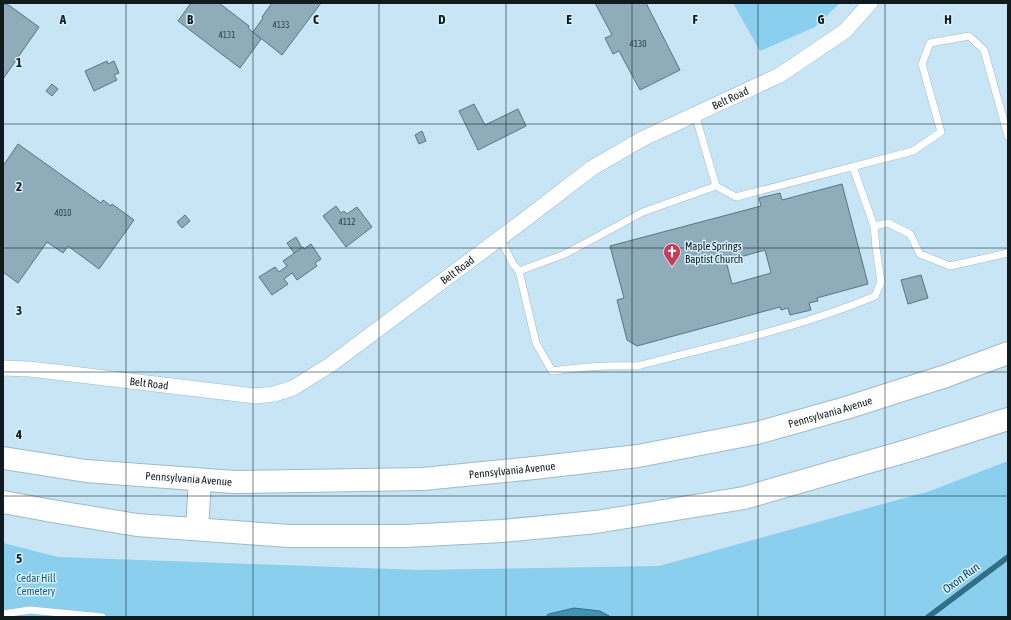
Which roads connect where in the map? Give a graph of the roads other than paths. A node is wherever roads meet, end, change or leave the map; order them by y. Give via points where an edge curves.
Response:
1 (870, 3) edge
2 (696, 114) junction
3 (1008, 136) edge
4 (853, 167) junction
5 (716, 186) junction
6 (874, 226) junction
7 (500, 238) junction
8 (1008, 253) edge
9 (519, 271) junction
10 (1008, 352) edge
11 (3, 368) edge
12 (1008, 419) edge
13 (3, 458) edge
14 (200, 480) junction
15 (3, 502) edge
16 (52, 511) junction
17 (3, 519) edge
18 (197, 529) junction
19 (3, 614) edge
20 (102, 617) edge

1 - 2 street, Belt Road via 845,31 780,75
2 - 5 lane
2 - 7 street, Belt Road via 634,143 592,168
3 - 4 lane via 984,50 969,36 930,43 922,64 941,132 913,151
4 - 5 lane via 736,196
4 - 6 lane
5 - 9 lane via 643,212 565,254
6 - 8 lane via 888,223 910,234 920,254 950,266
6 - 9 lane via 881,282 875,296 790,325 637,366 586,366 552,371 536,343
7 - 9 lane
7 - 11 street, Belt Road via 330,365 283,392 256,396
10 - 14 highway, Pennsylvania Avenue via 946,376 846,408 757,433 638,456 423,479 249,482
12 - 18 highway via 744,498 596,522 502,531 404,536 289,536
13 - 14 highway, Pennsylvania Avenue via 86,471
14 - 18 highway
15 - 16 highway
16 - 17 highway via 11,515
16 - 18 highway via 137,524
19 - 20 lane via 30,610

